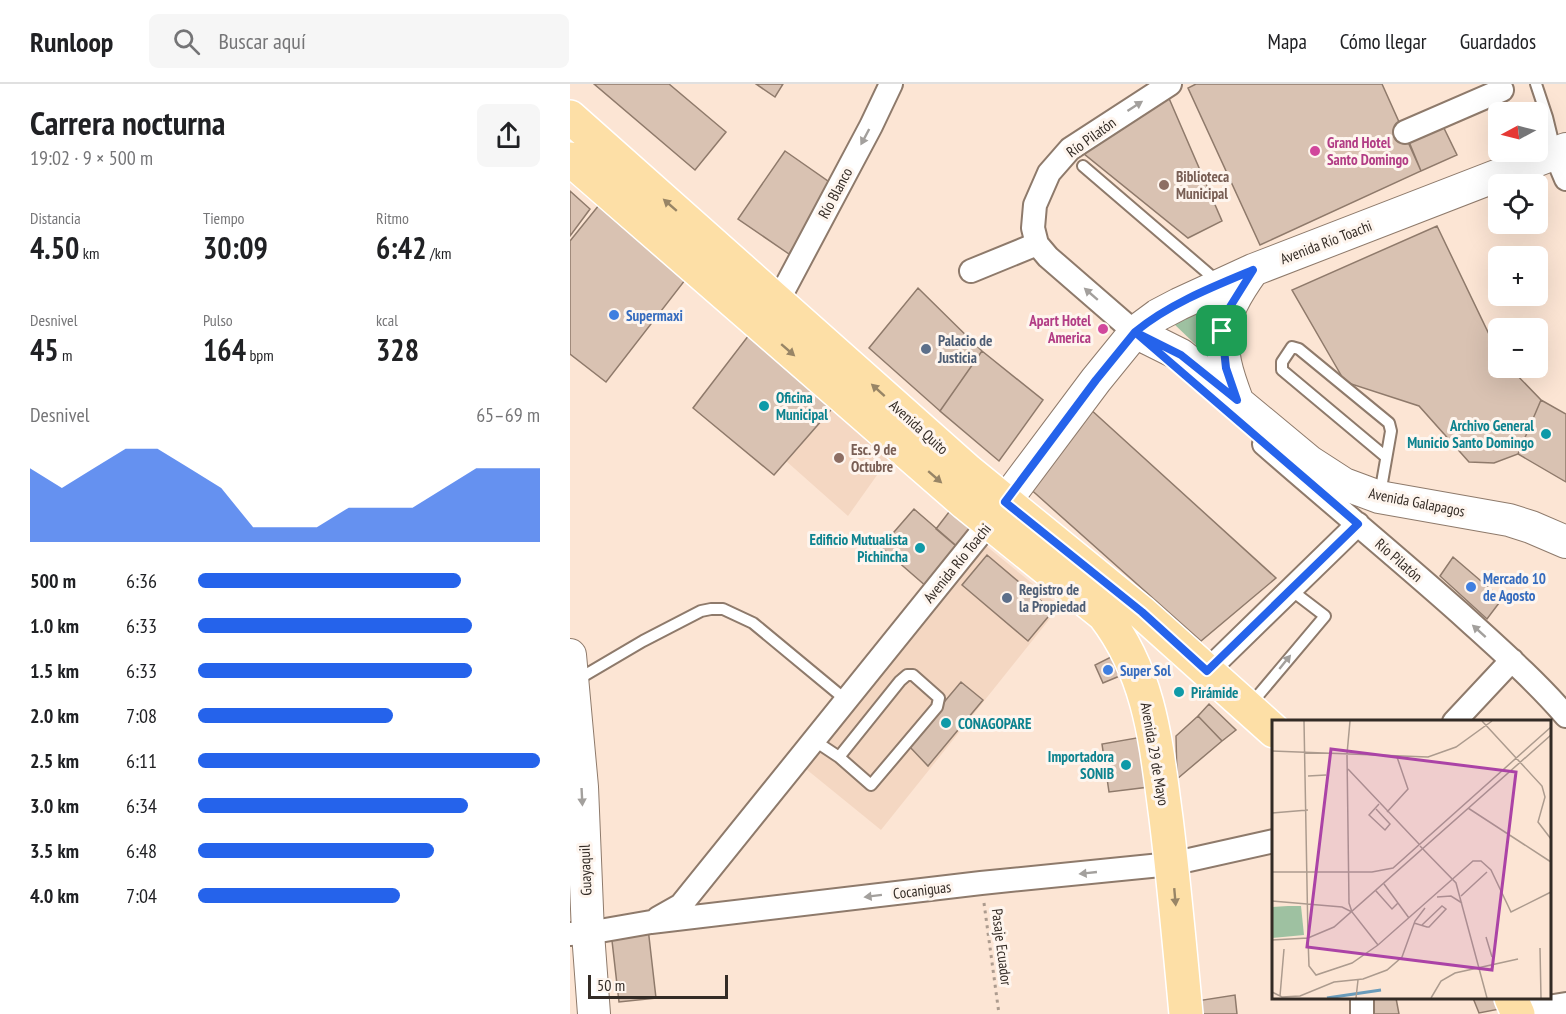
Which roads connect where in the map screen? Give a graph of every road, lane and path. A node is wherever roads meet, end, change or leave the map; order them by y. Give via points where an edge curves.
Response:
1 (891, 84) edge
2 (1170, 84) edge
3 (1536, 84) edge
4 (1502, 90) dead end
5 (570, 117) edge
6 (1405, 132) dead end
7 (570, 159) edge
8 (1562, 160) edge
9 (1083, 166) dead end
10 (687, 241) junction
11 (1037, 244) junction
12 (1253, 270) junction
13 (971, 271) dead end
14 (1220, 284) junction
15 (769, 306) junction
16 (1135, 332) junction
17 (1237, 400) junction
18 (1386, 457) junction
19 (1379, 497) junction
20 (997, 513) junction
21 (1358, 524) junction
22 (1566, 542) edge
23 (1292, 590) junction
24 (1512, 660) junction
25 (571, 669) edge
26 (1207, 671) junction
27 (846, 700) junction
28 (1566, 716) edge
29 (1258, 717) edge
30 (1456, 720) edge
31 (1155, 738) junction
32 (815, 741) junction
33 (839, 757) junction
34 (1272, 841) edge
35 (1172, 864) junction
36 (981, 883) junction
37 (651, 922) junction
38 (579, 933) edge
39 (1566, 1004) edge
40 (1513, 1009) edge
41 (594, 1014) edge
42 (999, 1014) edge
43 (1186, 1014) edge

1 -> 15 street, Río Blanco
11 -> 2 street, Río Pilatón via 1033,228 1035,205 1048,173 1070,149
3 - 8 lane
4 - 6 street
10 -> 5 main road, Avenida Quito
7 - 10 main road, Avenida Quito
8 - 12 street, Avenida Río Toachi
9 - 14 lane
10 - 15 main road, Avenida Quito via 710,268
10 -> 20 main road, Avenida Quito
11 - 13 street
16 -> 11 street, Río Pilatón
12 - 14 street, Avenida Río Toachi
12 - 17 street via 1228,310 1222,331 1226,368
14 - 16 street, Avenida Río Toachi via 1158,315
20 -> 15 main road, Avenida Quito
16 - 17 street, Avenida Galapagos via 1181,355
16 - 20 street, Avenida Río Toachi
16 - 21 street, Río Pilatón
17 - 19 street, Avenida Galapagos via 1328,474
18 - 18 lane via 1391,431 1387,420 1292,347 1281,370
18 - 19 lane
19 - 22 street, Avenida Galapagos via 1509,520
20 - 26 main road, Avenida Quito via 1142,612
20 - 27 street, Avenida Río Toachi
20 - 31 main road, Avenida 29 de Mayo via 1114,628 1140,681
21 - 23 street
24 -> 21 street, Río Pilatón
23 - 26 street
29 -> 23 lane via 1325,616
24 - 28 street, Río Pilatón
24 - 30 street
25 - 27 lane via 643,641 701,611 723,609 753,623
25 -> 38 street, Guayaquil via 582,787
26 - 29 main road, Avenida Quito
27 - 32 street, Avenida Río Toachi
29 - 31 main road via 1230,701 1119,615 1152,686
31 - 35 main road, Avenida 29 de Mayo
32 - 33 lane
32 - 37 street, Avenida Río Toachi via 681,905
33 - 33 lane via 871,785 937,707 939,698 913,675 907,675
34 - 35 street, Cocaniguas
35 -> 36 street, Cocaniguas
35 -> 43 main road, Avenida 29 de Mayo
36 -> 37 street, Cocaniguas
36 - 42 path, Pasaje Ecuador
37 - 38 street, Cocaniguas
38 - 41 street, Guayaquil
39 - 40 street

